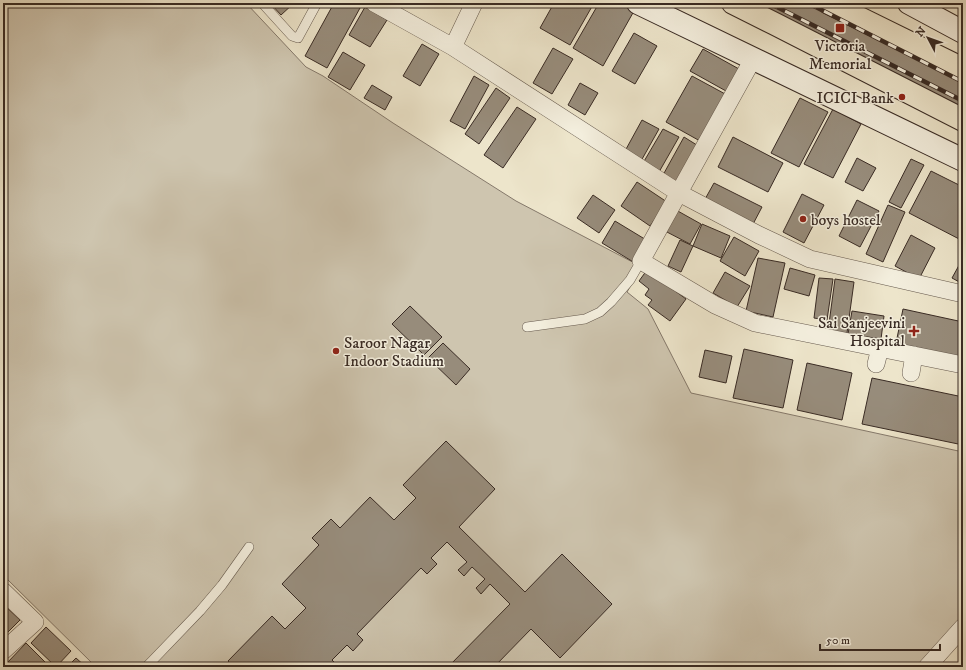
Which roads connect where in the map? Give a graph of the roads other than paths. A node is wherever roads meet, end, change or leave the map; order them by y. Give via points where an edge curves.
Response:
1 (262, 3) edge
2 (318, 3) edge
3 (374, 3) edge
4 (474, 3) edge
5 (638, 3) edge
6 (733, 3) edge
7 (829, 3) edge
8 (909, 3) edge
9 (963, 32) edge
10 (454, 47) junction
11 (753, 59) junction
12 (963, 69) edge
13 (963, 120) edge
14 (963, 160) edge
15 (679, 193) junction
16 (641, 261) junction
17 (963, 294) edge
18 (527, 327) dead end
19 (914, 355) junction
20 (963, 365) edge
21 (910, 373) dead end
22 (249, 547) dead end
23 (3, 591) edge
24 (963, 627) edge
25 (3, 651) edge
26 (146, 667) edge
27 (928, 667) edge

1 - 2 lane via 292,36 298,38
3 - 10 street
4 - 10 street
5 - 11 street
6 - 13 highway
7 - 12 highway
8 - 9 street
10 - 15 street
11 - 14 street
11 - 15 street
15 - 16 street
15 - 17 street via 759,235 810,258
16 - 18 lane via 630,280 600,312 585,319
16 - 19 street via 715,305 755,323 878,356
19 - 20 street
19 - 21 street
22 - 26 lane via 200,611
23 - 25 street via 35,622
24 - 27 street

